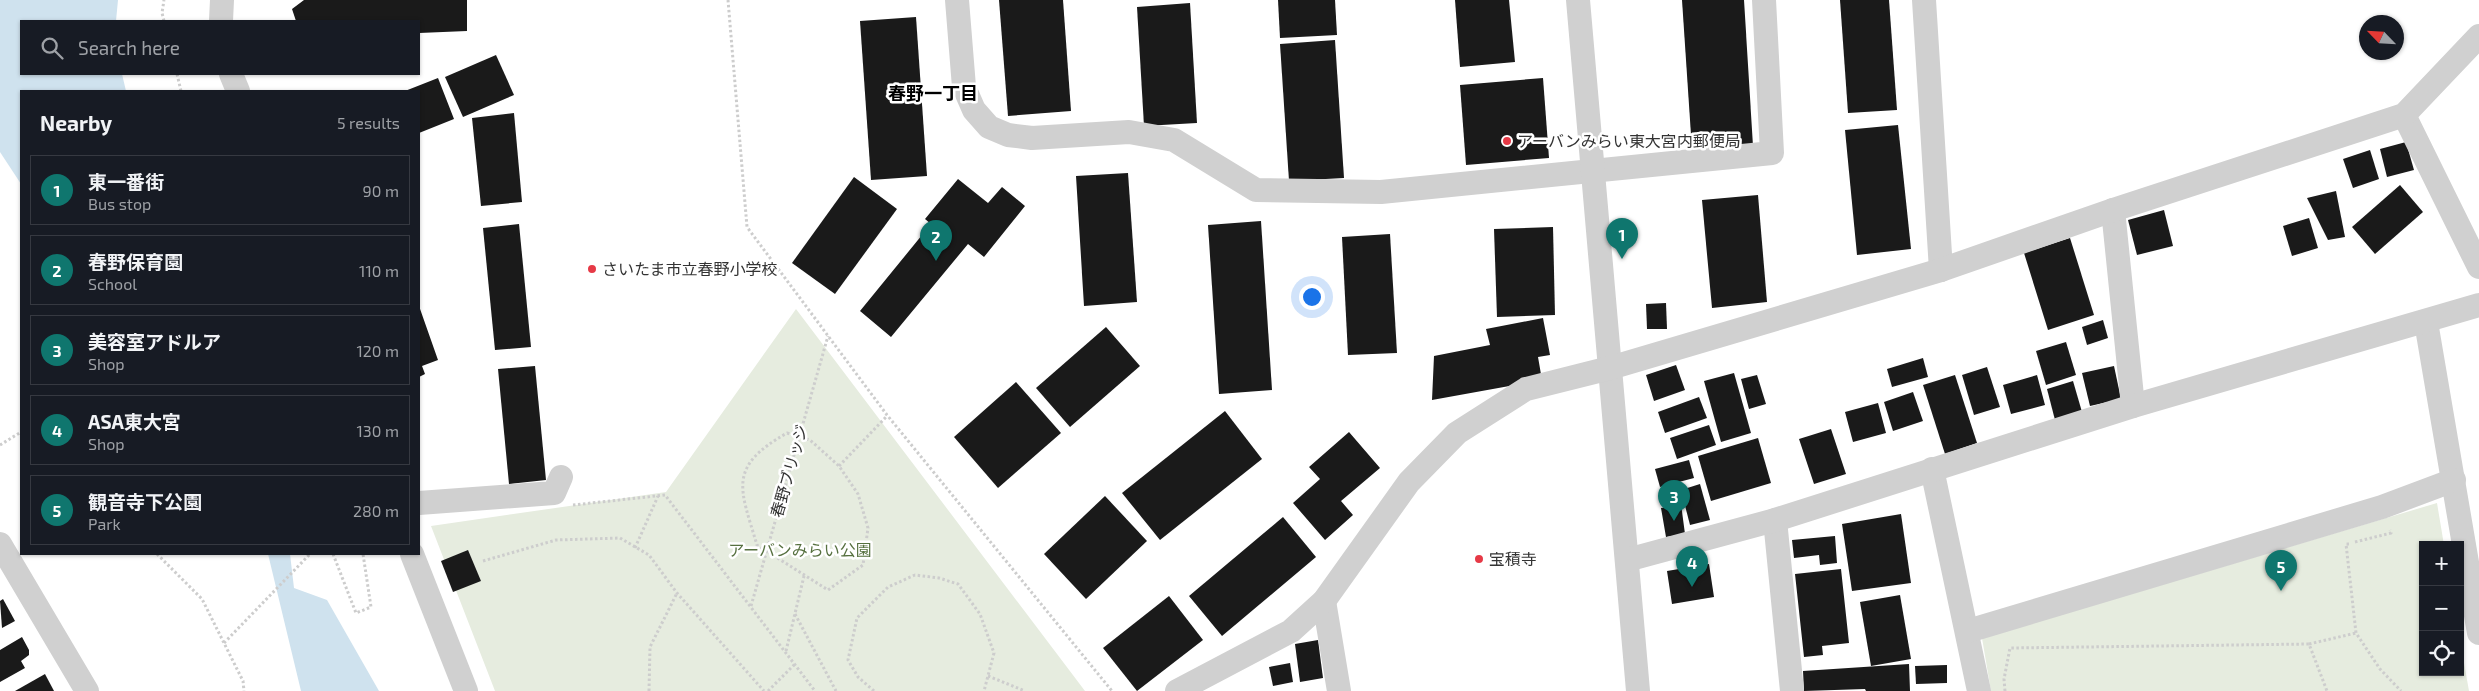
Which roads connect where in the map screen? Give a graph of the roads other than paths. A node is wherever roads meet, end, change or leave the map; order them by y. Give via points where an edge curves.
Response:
1 (222, 0) edge
2 (957, 0) edge
3 (1578, 0) edge
4 (1764, 0) edge
5 (1924, 0) edge
6 (221, 20) edge
7 (2479, 36) edge
8 (231, 75) edge
9 (238, 90) edge
10 (2404, 115) junction
11 (1593, 170) junction
12 (2113, 210) junction
13 (2479, 267) edge
14 (1940, 270) junction
15 (2479, 305) edge
16 (2426, 322) junction
17 (1610, 368) junction
18 (2133, 406) junction
19 (1932, 469) junction
20 (561, 477) dead end
21 (2454, 480) junction
22 (420, 503) edge
23 (1775, 520) junction
24 (0, 544) edge
25 (412, 555) edge
26 (1627, 560) junction
27 (1324, 601) junction
28 (1968, 631) junction
29 (2479, 633) edge
30 (87, 691) edge
31 (466, 691) edge
32 (1177, 691) edge
33 (1339, 691) edge
34 (1638, 691) edge
35 (1792, 691) edge
36 (1979, 691) edge

1 - 6 street
2 - 11 street via 964,87 974,110 989,127 1008,135 1032,138 1129,132 1174,140 1256,190 1381,192
3 - 11 street
4 - 11 street via 1772,152
5 - 14 street
7 - 10 street
8 - 9 street
10 - 12 street
10 - 13 street
11 - 17 street
12 - 14 street
12 - 18 street
14 - 17 street
15 - 16 street
16 - 18 street
16 - 21 street
17 - 26 street
17 - 27 street via 1526,389 1457,433 1409,482
18 - 19 street
19 - 23 street
19 - 28 street
20 - 22 street via 554,493
21 - 28 street via 2382,507
21 - 29 street
23 - 26 street
23 - 35 street
24 - 30 street
25 - 31 street
26 - 34 street
27 - 32 street via 1291,630
27 - 33 street
28 - 36 street

